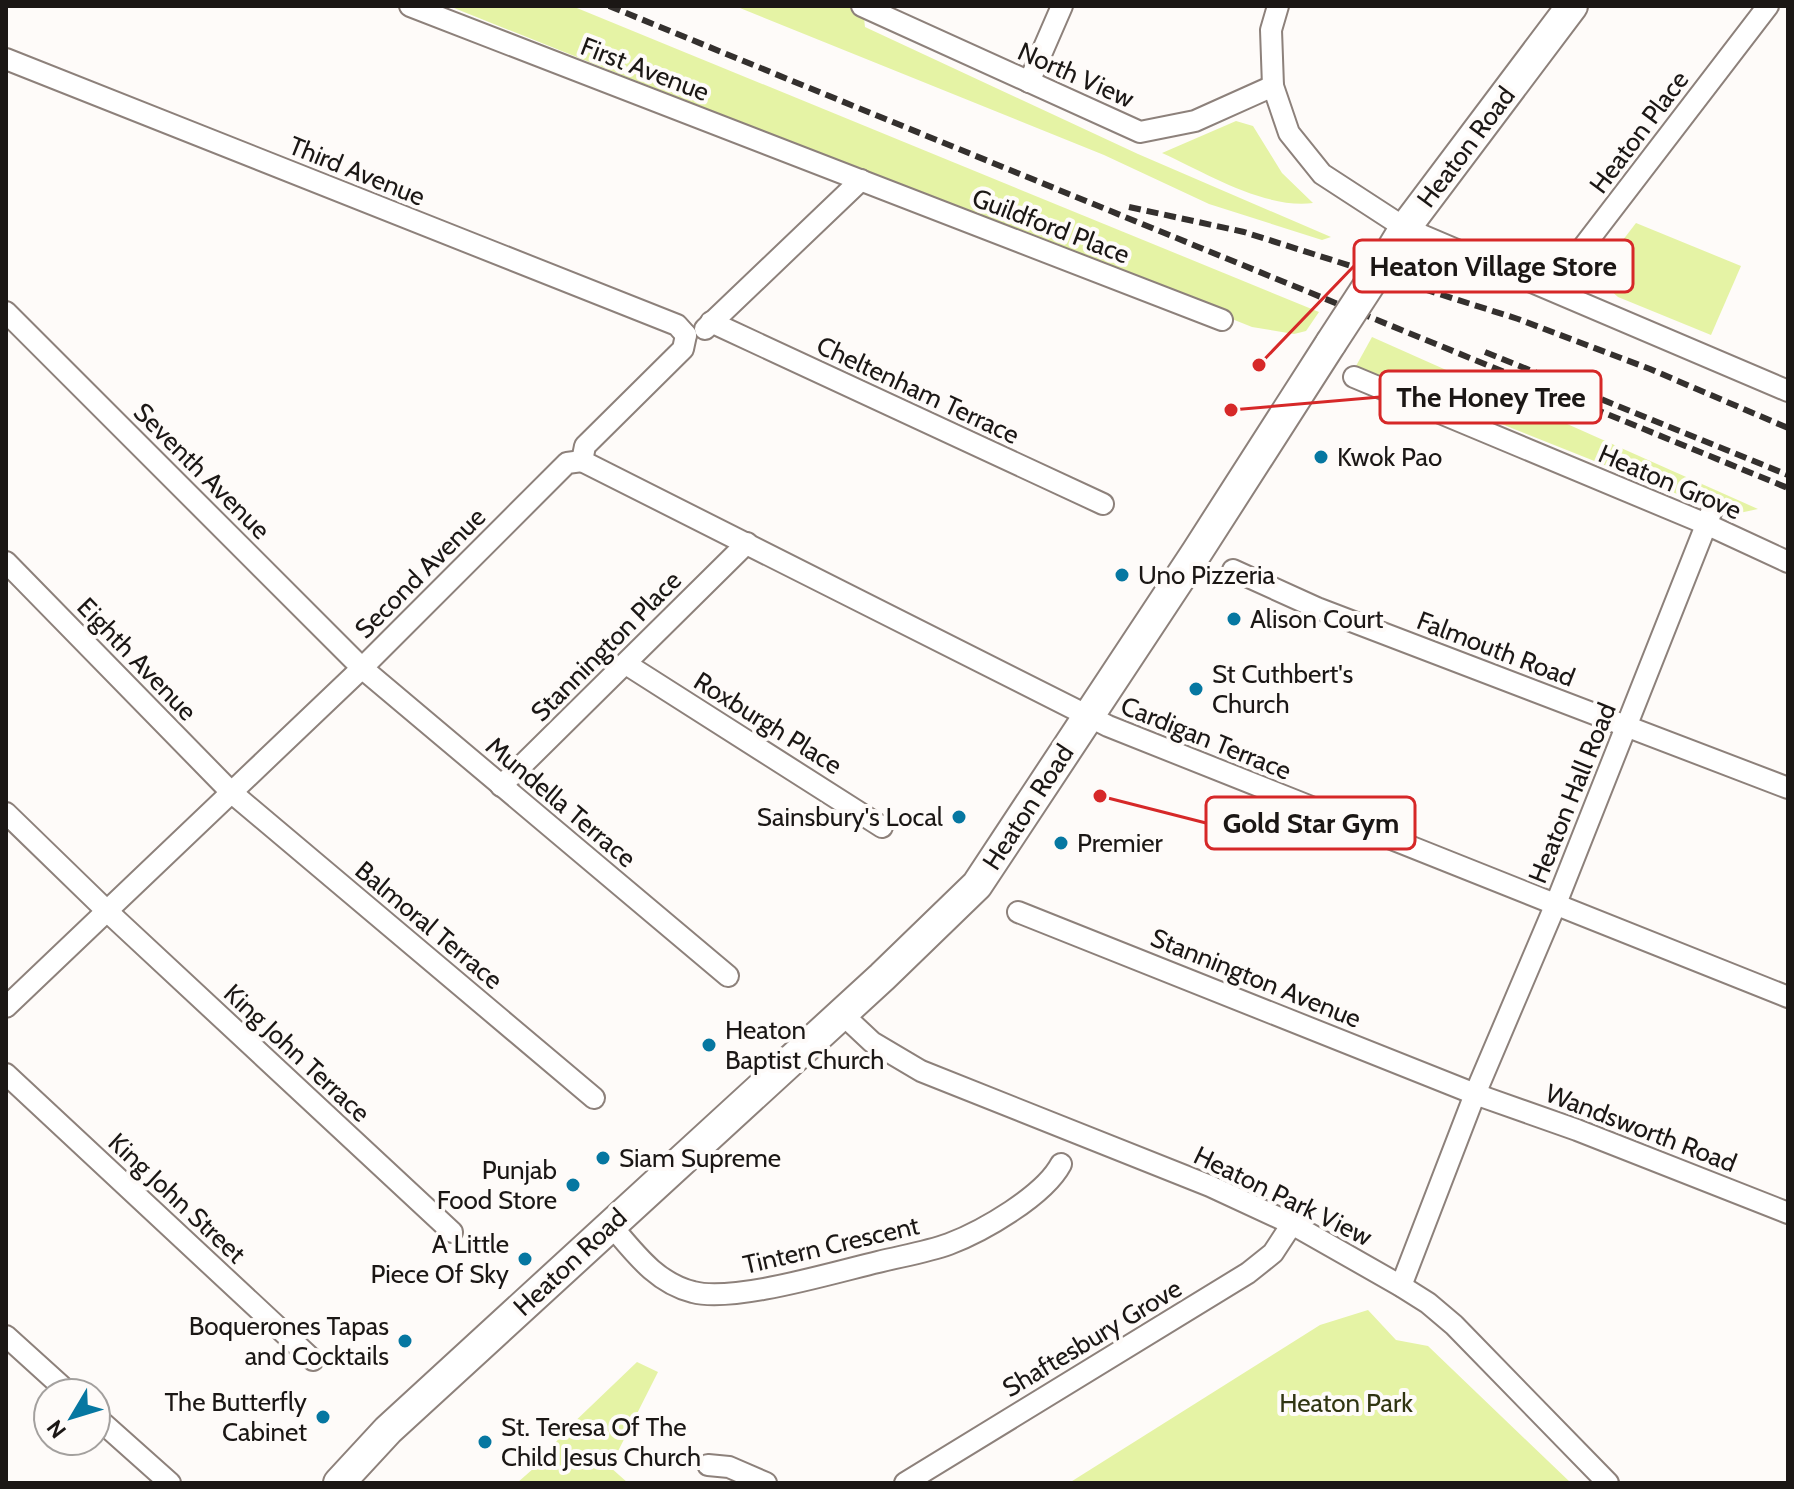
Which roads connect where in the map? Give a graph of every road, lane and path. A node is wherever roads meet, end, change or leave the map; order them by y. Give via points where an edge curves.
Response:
1 (410, 6) edge
2 (862, 6) edge
3 (1062, 6) edge
4 (1278, 6) edge
5 (1572, 6) edge
6 (1768, 6) edge
7 (6, 59) edge
8 (1029, 82) junction
9 (1273, 86) junction
10 (861, 180) junction
11 (1398, 240) junction
12 (1551, 289) junction
13 (6, 312) edge
14 (1222, 320) dead end
15 (711, 322) junction
16 (686, 335) junction
17 (1354, 377) dead end
18 (1788, 391) edge
19 (582, 461) junction
20 (1103, 504) dead end
21 (1709, 517) junction
22 (747, 543) junction
23 (6, 562) edge
24 (1788, 562) edge
25 (1233, 570) dead end
26 (626, 664) junction
27 (362, 668) junction
28 (1087, 716) junction
29 (1627, 727) junction
30 (501, 786) junction
31 (1788, 788) edge
32 (231, 792) junction
33 (6, 813) edge
34 (882, 827) dead end
35 (1555, 906) junction
36 (108, 912) junction
37 (1018, 912) dead end
38 (728, 976) dead end
39 (1788, 997) edge
40 (6, 1007) edge
41 (841, 1013) junction
42 (6, 1074) edge
43 (1475, 1094) junction
44 (594, 1098) dead end
45 (1061, 1164) dead end
46 (1788, 1213) edge
47 (610, 1224) junction
48 (1292, 1224) junction
49 (452, 1232) dead end
50 (1401, 1286) junction
51 (6, 1336) edge
52 (313, 1360) dead end
53 (51, 1377) edge
54 (112, 1431) edge
55 (708, 1465) dead end
56 (170, 1483) edge
57 (339, 1483) edge
58 (766, 1483) edge
59 (905, 1483) edge
60 (1608, 1483) edge

1 - 10 street, First Avenue
2 - 8 street, North View
3 - 8 street
4 - 9 street via 1271,30
5 - 11 street, Heaton Road
6 - 12 street, Heaton Place
7 - 16 street, Third Avenue via 665,320
8 - 9 street, North View via 1140,132 1195,121
9 - 11 street via 1289,133 1322,174
10 - 14 street, Guildford Place
10 - 15 street, Second Avenue
11 - 12 street
11 - 28 street, Heaton Road, bridge
12 - 18 street
13 - 27 street, Seventh Avenue
15 - 16 street, Second Avenue
15 - 20 street, Cheltenham Terrace
16 - 19 street, Second Avenue via 683,349 585,446
17 - 21 street, Heaton Grove
19 - 22 street, Cardigan Terrace
19 - 27 street, Second Avenue via 567,463
21 - 24 street, Heaton Grove
21 - 29 street, Heaton Hall Road
22 - 26 street, Stannington Place
22 - 28 street, Cardigan Terrace
23 - 32 street, Eighth Avenue
25 - 29 street, Falmouth Road via 1317,608
26 - 30 street, Stannington Place
26 - 34 street, Roxburgh Place
27 - 30 street, Mundella Terrace
27 - 32 street, Second Avenue
28 - 35 street, Cardigan Terrace
28 - 41 street, Heaton Road via 977,885
29 - 31 street, Falmouth Road
29 - 35 street, Heaton Hall Road
30 - 38 street, Mundella Terrace
32 - 36 street, Second Avenue
32 - 44 street, Balmoral Terrace
33 - 36 street, King John Terrace
35 - 39 street, Cardigan Terrace
35 - 43 street, Heaton Hall Road
36 - 40 street, Second Avenue
36 - 49 street, King John Terrace
37 - 43 street, Stannington Avenue
41 - 47 street, Heaton Road
41 - 48 street, Heaton Park View via 872,1042 921,1071
42 - 52 street, King John Street
43 - 46 street, Wandsworth Road
43 - 50 street, Heaton Hall Road
45 - 47 street, Tintern Crescent via 1031,1198 949,1244 723,1295 696,1293 660,1278
47 - 57 street, Heaton Road via 388,1430
48 - 50 street, Heaton Park View
48 - 59 street, Shaftesbury Grove via 1273,1253 1248,1273
50 - 60 street, Heaton Park View via 1454,1325
51 - 53 street
54 - 56 street
55 - 58 street via 729,1467

